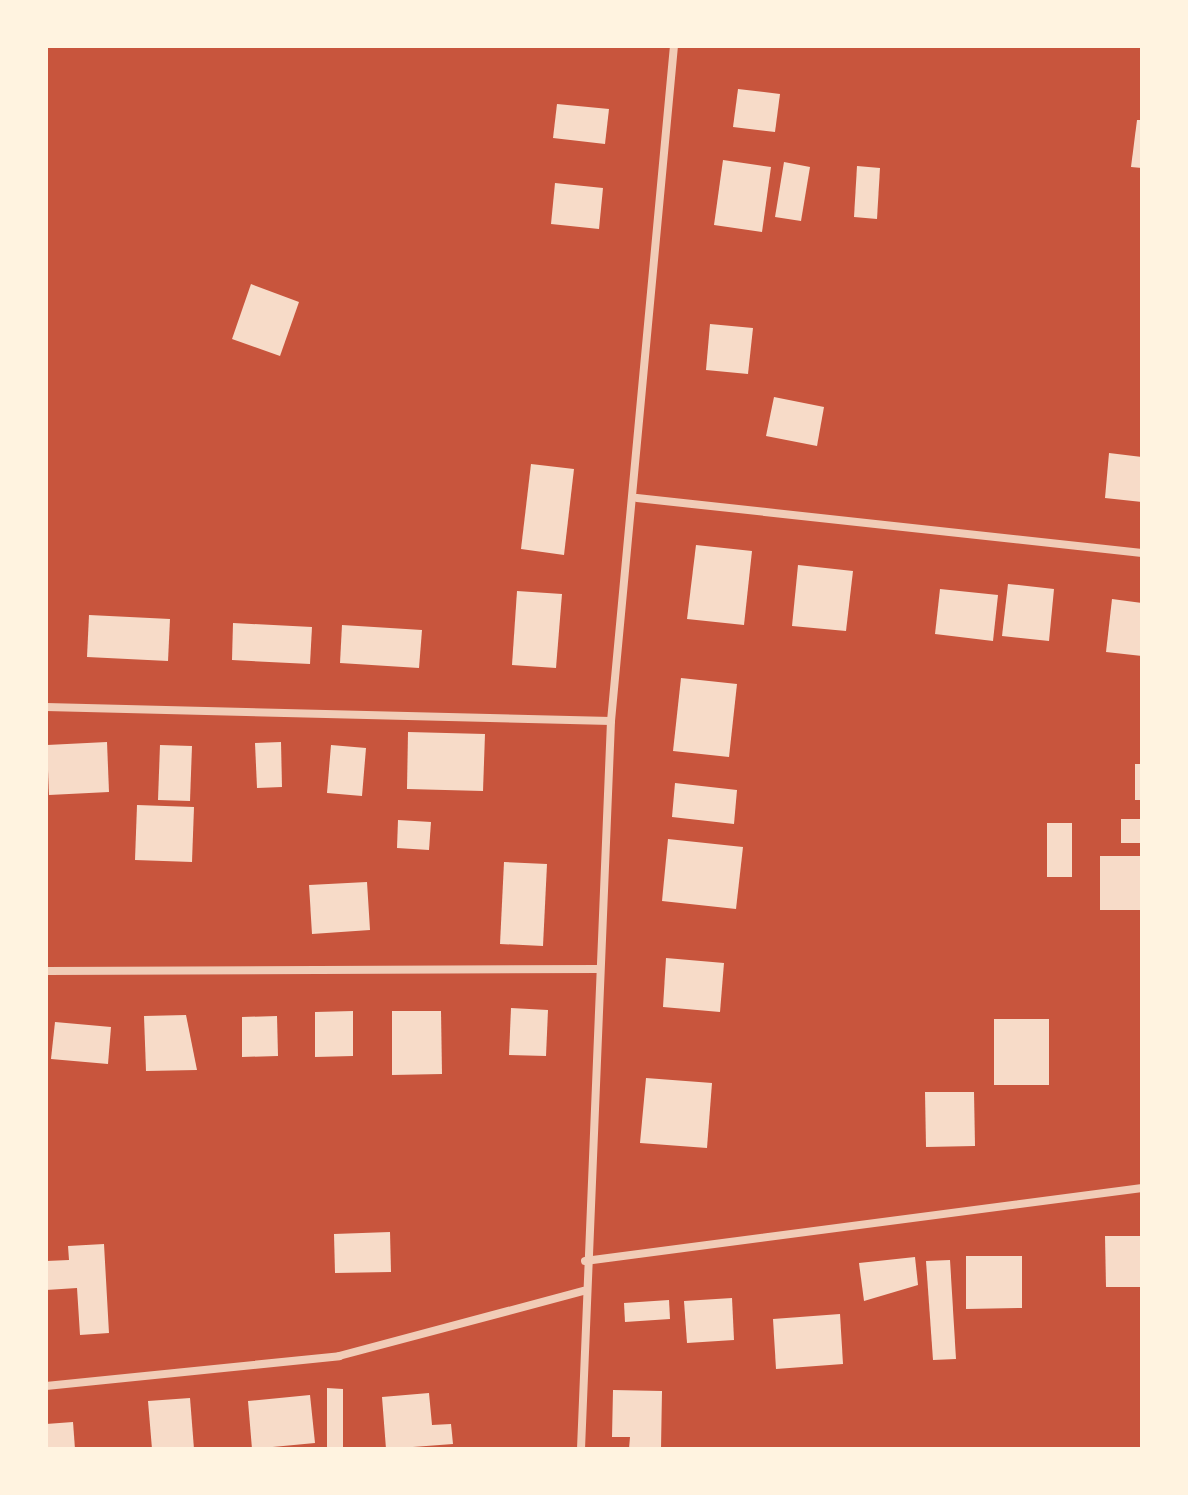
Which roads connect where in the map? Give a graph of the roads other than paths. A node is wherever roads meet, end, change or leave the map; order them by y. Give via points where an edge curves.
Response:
1 (674, 46) edge
2 (637, 498) junction
3 (1142, 553) edge
4 (46, 707) edge
5 (611, 721) junction
6 (599, 969) junction
7 (46, 971) edge
8 (1142, 1188) edge
9 (585, 1261) junction
10 (584, 1291) junction
11 (46, 1386) edge
12 (581, 1449) edge

1 - 2 street
2 - 3 street
2 - 5 street
4 - 5 street
5 - 6 street
6 - 7 street
6 - 9 street
8 - 9 street
9 - 10 street
10 - 11 street via 339,1356
10 - 12 street

